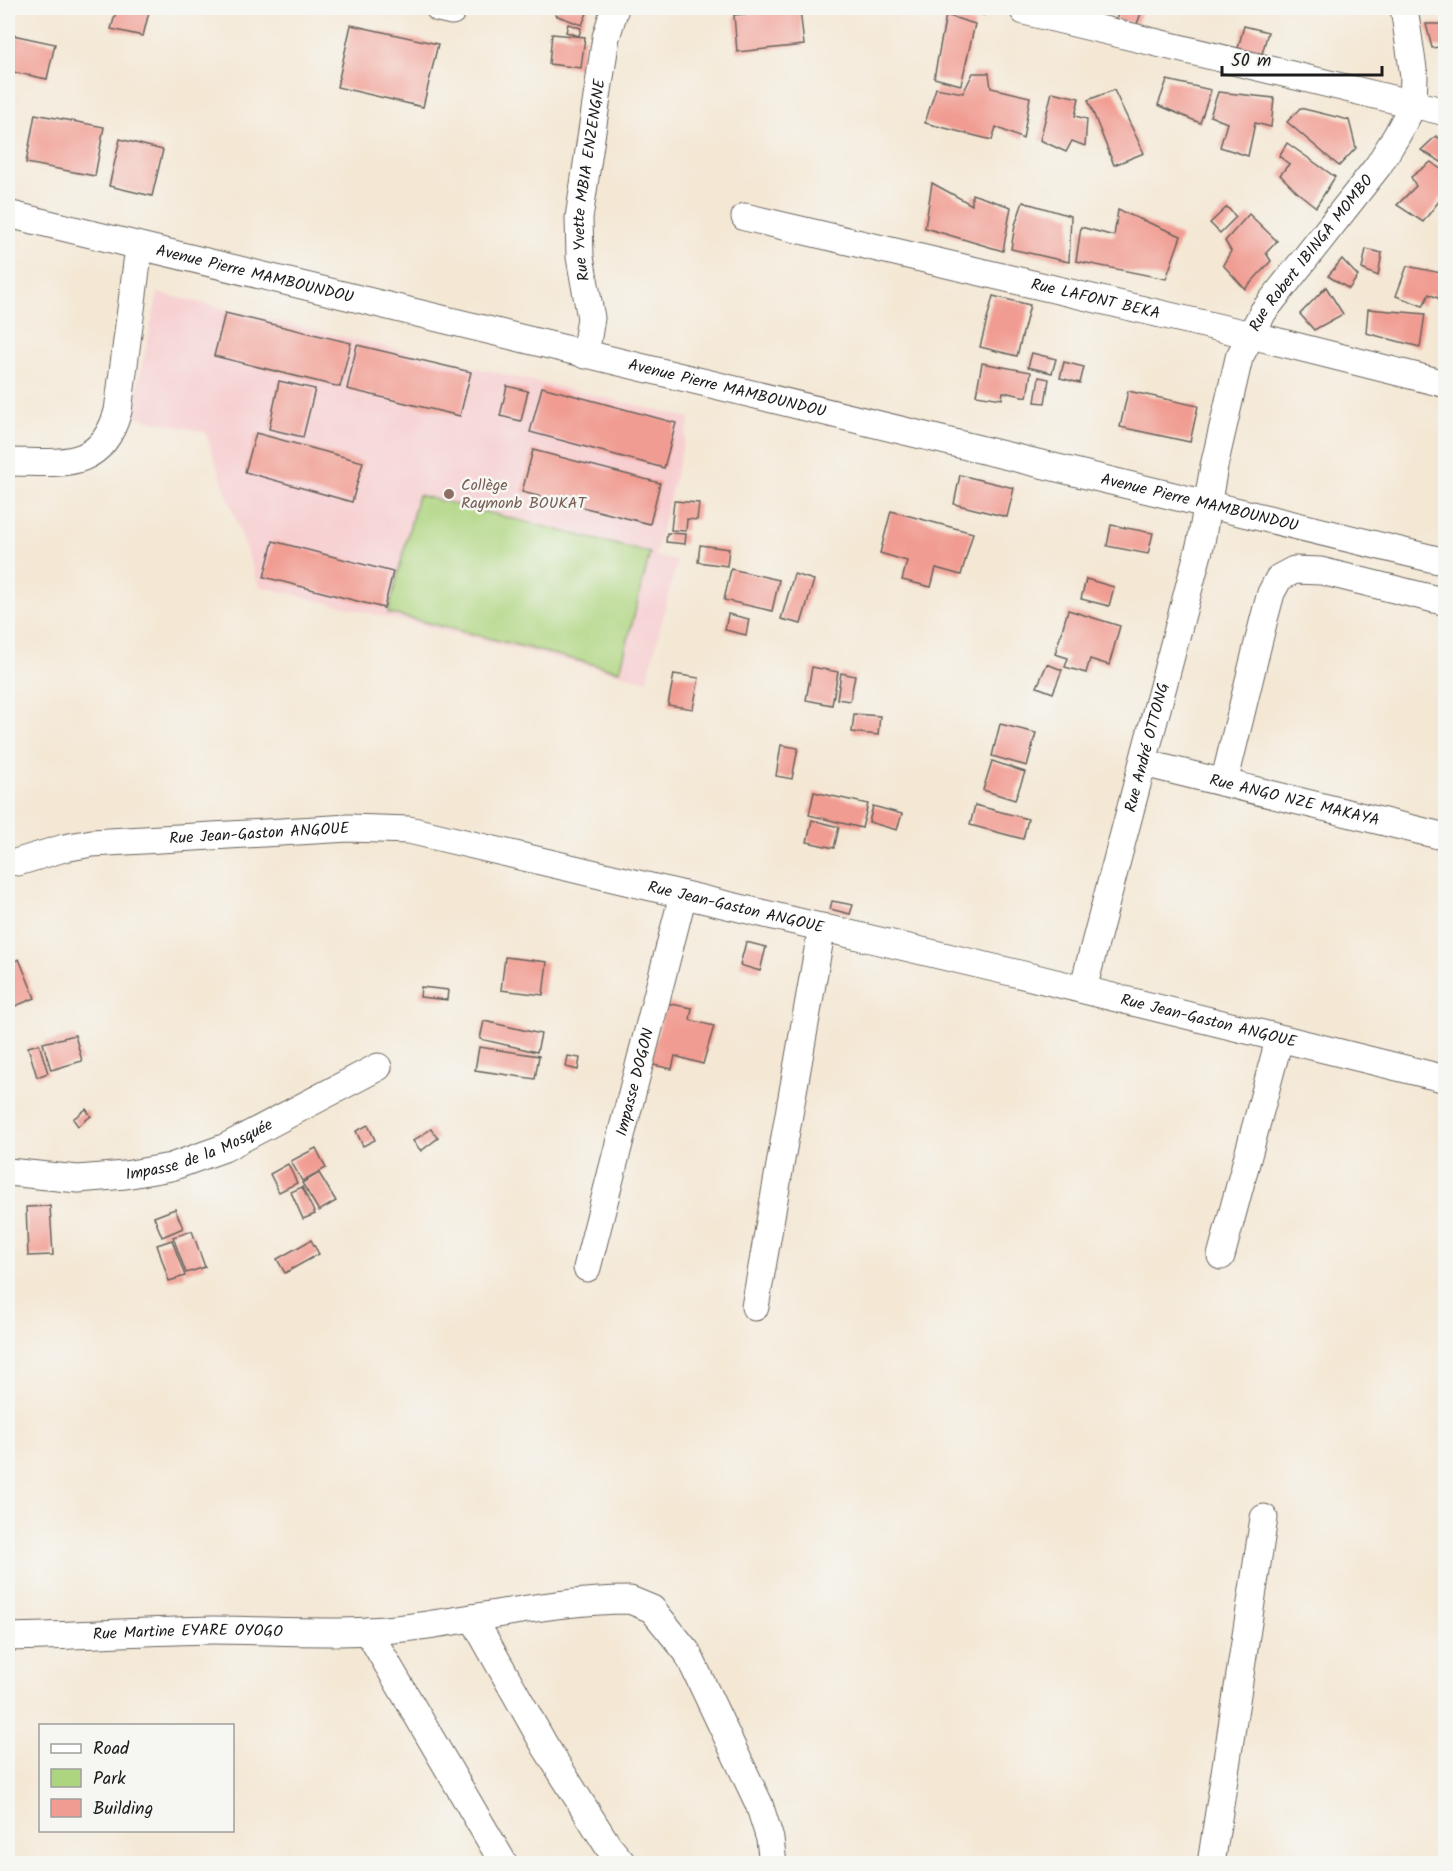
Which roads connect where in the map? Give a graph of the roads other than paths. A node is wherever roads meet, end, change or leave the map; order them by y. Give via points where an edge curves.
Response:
1 (615, 8) edge
2 (1404, 8) edge
3 (1024, 10) dead end
4 (1413, 105) junction
5 (1446, 112) edge
6 (8, 214) edge
7 (745, 217) dead end
8 (139, 247) junction
9 (1251, 335) junction
10 (585, 355) junction
11 (1446, 384) edge
12 (8, 462) edge
13 (1209, 504) junction
14 (1446, 562) edge
15 (1446, 602) edge
16 (1143, 764) junction
17 (1224, 783) junction
18 (1446, 837) edge
19 (18, 862) dead end
20 (683, 895) junction
21 (822, 927) junction
22 (1083, 989) junction
23 (1279, 1040) junction
24 (378, 1067) dead end
25 (1446, 1080) edge
26 (8, 1172) edge
27 (1221, 1256) dead end
28 (587, 1268) dead end
29 (755, 1308) dead end
30 (1264, 1518) dead end
31 (473, 1618) junction
32 (368, 1631) junction
33 (8, 1637) edge
34 (504, 1863) edge
35 (623, 1863) edge
36 (773, 1863) edge
37 (1211, 1863) edge

1 - 10 street, Rue Yvette MBIA ENZENGNE via 606,37 579,218 580,257 591,318
2 - 4 street, Rue Robert IBINGA MOMBO
3 - 4 street
4 - 5 street
4 - 9 street, Rue Robert IBINGA MOMBO via 1378,166 1263,312
6 - 8 street, Avenue Pierre MAMBOUNDOU
7 - 9 street, Rue LAFONT BEKA
8 - 10 street, Avenue Pierre MAMBOUNDOU
8 - 12 street via 118,411 112,430 96,451 68,462
9 - 11 street, Rue LAFONT BEKA
9 - 13 street, Rue Robert IBINGA MOMBO via 1239,358
10 - 13 street, Avenue Pierre MAMBOUNDOU
13 - 14 street, Avenue Pierre MAMBOUNDOU
13 - 16 street, Rue André OTTONG
15 - 17 street via 1321,571 1294,570 1279,578 1264,619
16 - 17 street, Rue ANGO NZE MAKAYA
16 - 22 street, Rue André OTTONG
17 - 18 street, Rue ANGO NZE MAKAYA
19 - 20 street, Rue Jean-Gaston ANGOUE via 64,849 112,842 349,828 409,830
20 - 21 street, Rue Jean-Gaston ANGOUE
20 - 28 street, Impasse DOGON
21 - 22 street, Rue Jean-Gaston ANGOUE
21 - 29 street
22 - 23 street, Rue Jean-Gaston ANGOUE
23 - 25 street, Rue Jean-Gaston ANGOUE
23 - 27 street
24 - 26 street, Impasse de la Mosquée via 224,1148 171,1167 78,1179
30 - 37 street
31 - 32 street, Rue Martine EYARE OYOGO
31 - 35 street via 545,1746 608,1846
31 - 36 street, Rue Martine EYARE OYOGO via 565,1602 630,1600 652,1609 687,1652 754,1793 770,1839
32 - 33 street, Rue Martine EYARE OYOGO via 211,1630
32 - 34 street

